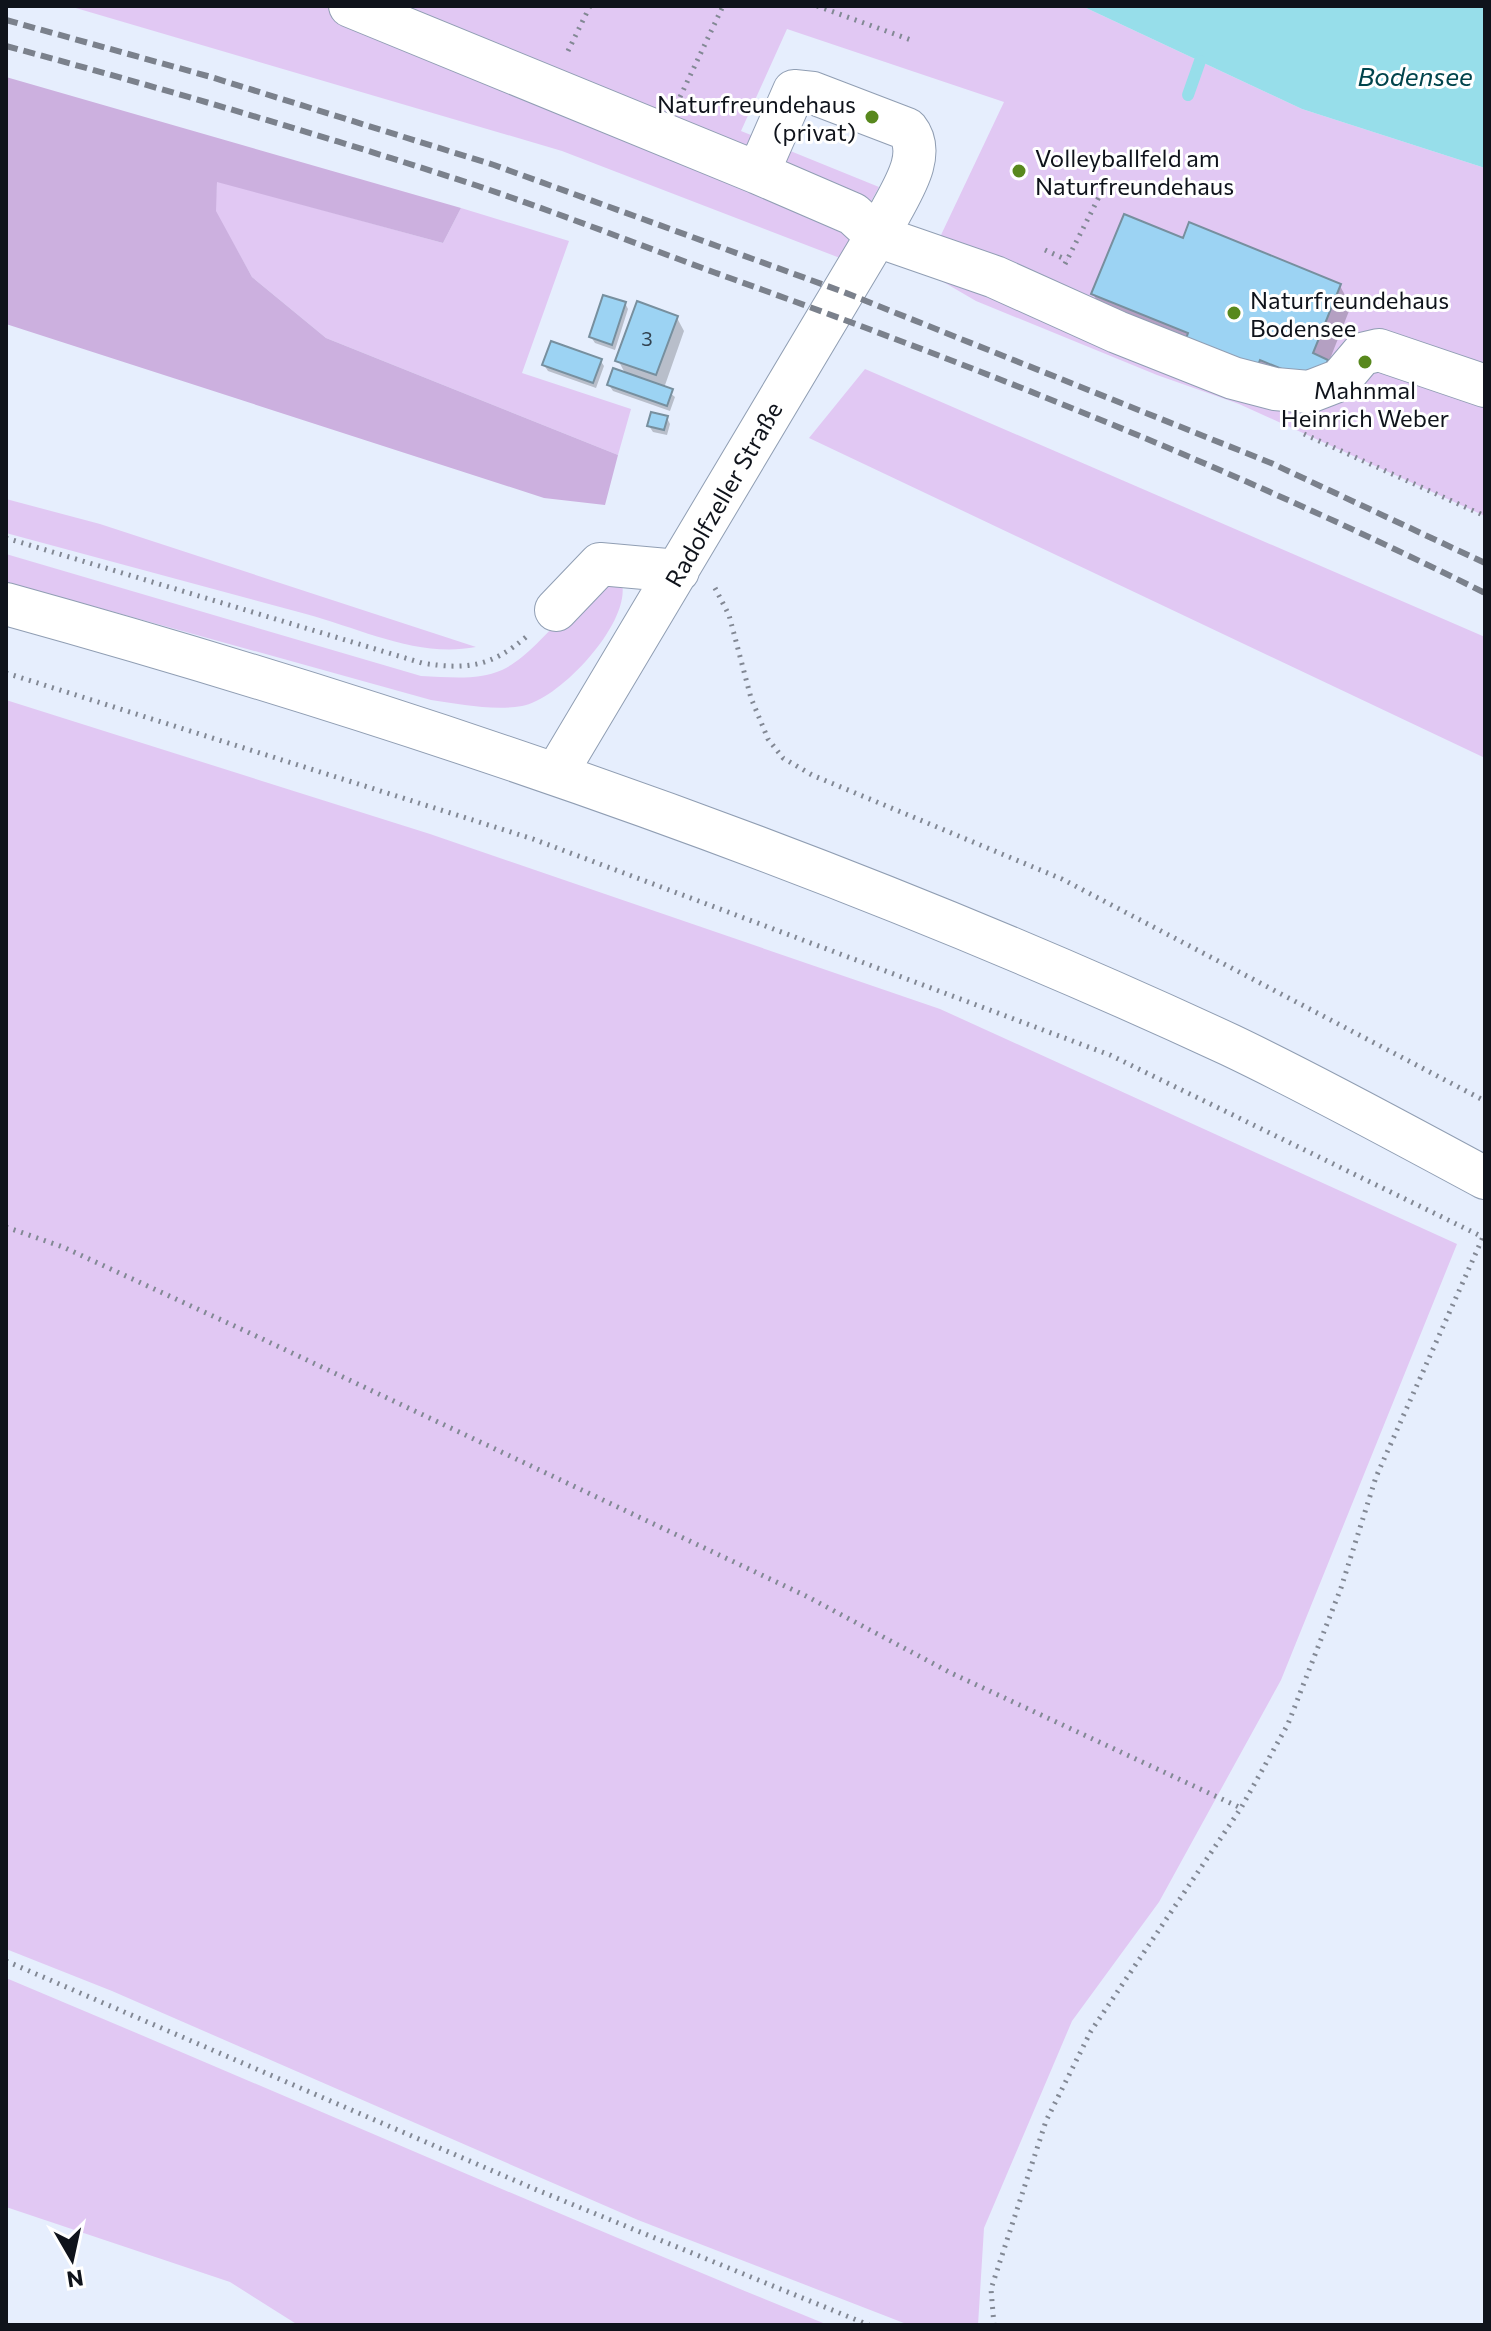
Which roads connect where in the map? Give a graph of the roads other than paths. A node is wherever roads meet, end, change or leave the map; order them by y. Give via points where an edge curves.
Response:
1 (350, 6) edge
2 (758, 173) junction
3 (883, 226) junction
4 (1485, 386) edge
5 (678, 571) junction
6 (6, 604) edge
7 (556, 610) road end
8 (557, 772) junction
9 (1485, 1178) edge

1 - 2 street
2 - 3 street
2 - 3 street, Radolfzeller Straße via 794,91 813,93 907,129 917,152
3 - 4 street via 1179,358 1275,389 1309,392 1340,380 1362,354 1379,350
3 - 5 street, Radolfzeller Straße
5 - 7 street via 600,564
5 - 8 street, Radolfzeller Straße
6 - 8 street via 312,693
8 - 9 street via 1015,950 1233,1047

